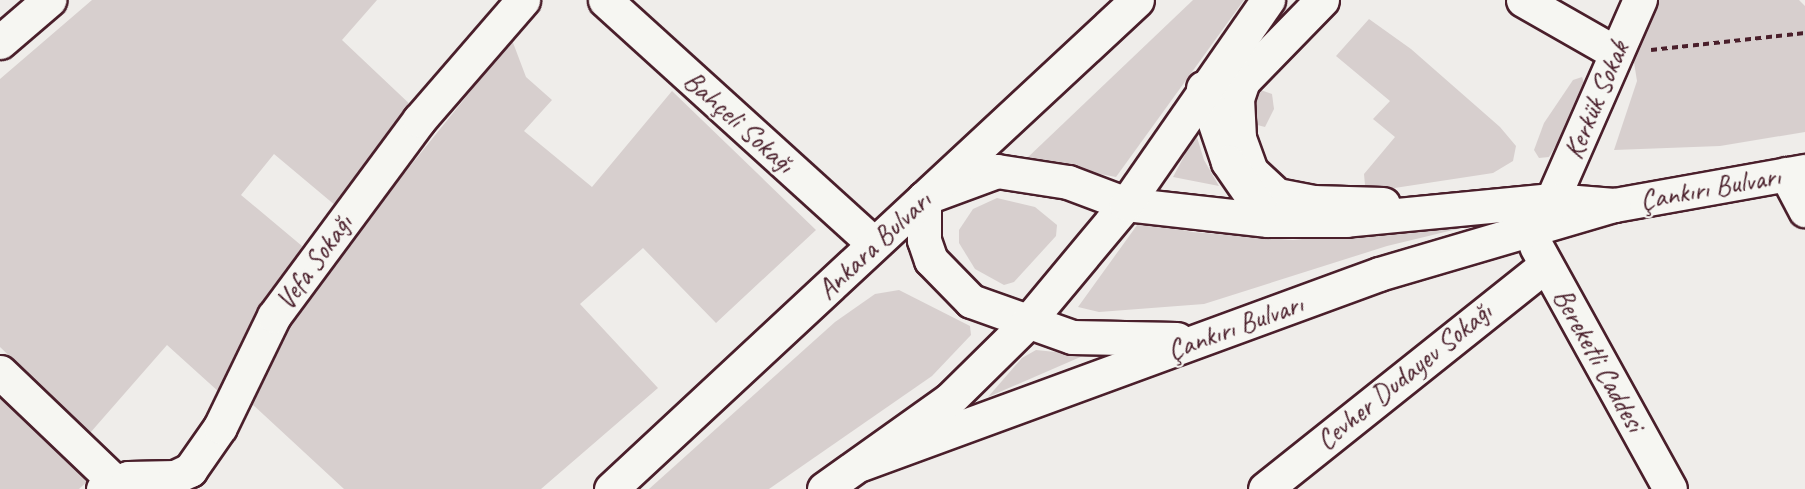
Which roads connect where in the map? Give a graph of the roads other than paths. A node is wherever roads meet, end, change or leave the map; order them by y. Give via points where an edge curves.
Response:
1 (49, 0) edge
2 (523, 0) edge
3 (605, 0) edge
4 (1137, 0) edge
5 (1268, 0) edge
6 (1322, 0) edge
7 (1524, 0) edge
8 (1640, 0) edge
9 (0, 42) edge
10 (1616, 53) junction
11 (1203, 88) junction
12 (1796, 173) edge
13 (1555, 192) junction
14 (924, 198) junction
15 (1126, 204) junction
16 (1614, 205) junction
17 (1805, 210) edge
18 (1268, 220) junction
19 (1528, 232) junction
20 (873, 243) junction
21 (1546, 265) junction
22 (1026, 324) junction
23 (1204, 338) junction
24 (0, 372) edge
25 (861, 464) junction
26 (200, 480) edge
27 (109, 485) edge
28 (611, 489) edge
29 (824, 489) edge
30 (1265, 489) edge
31 (1670, 489) edge

1 - 9 main road
2 - 26 main road, Vefa Sokağı via 419,120 274,316 220,427
3 - 20 main road, Bahçeli Sokağı
4 - 14 main road, Ankara Bulvarı
5 - 11 main road
6 - 13 main road via 1256,66 1237,98 1239,138 1262,186 1294,200 1368,205
7 - 10 main road
8 - 10 main road, Kerkük Sokak
10 - 13 main road, Kerkük Sokak
11 - 15 main road
11 - 18 main road via 1228,162
12 - 16 main road, Çankırı Bulvarı
12 - 17 main road
13 - 16 main road, Çankırı Bulvarı
13 - 18 main road, Çankırı Bulvarı via 1346,220
14 - 15 main road, Çankırı Bulvarı via 967,178 997,171 1068,182
14 - 20 main road, Ankara Bulvarı
14 - 22 main road via 924,240 938,273 971,301
15 - 18 main road, Çankırı Bulvarı
15 - 22 main road
16 - 19 main road, Çankırı Bulvarı
19 - 21 main road, Bereketli Caddesi
19 - 23 main road, Çankırı Bulvarı via 1379,274
20 - 28 main road, Ankara Bulvarı
21 - 30 main road, Cevher Dudayev Sokağı
21 - 31 main road, Bereketli Caddesi
22 - 23 main road via 1096,339
22 - 25 main road via 949,400
23 - 25 main road, Çankırı Bulvarı
24 - 27 main road
25 - 29 main road
26 - 27 main road, Vefa Sokağı via 175,477

